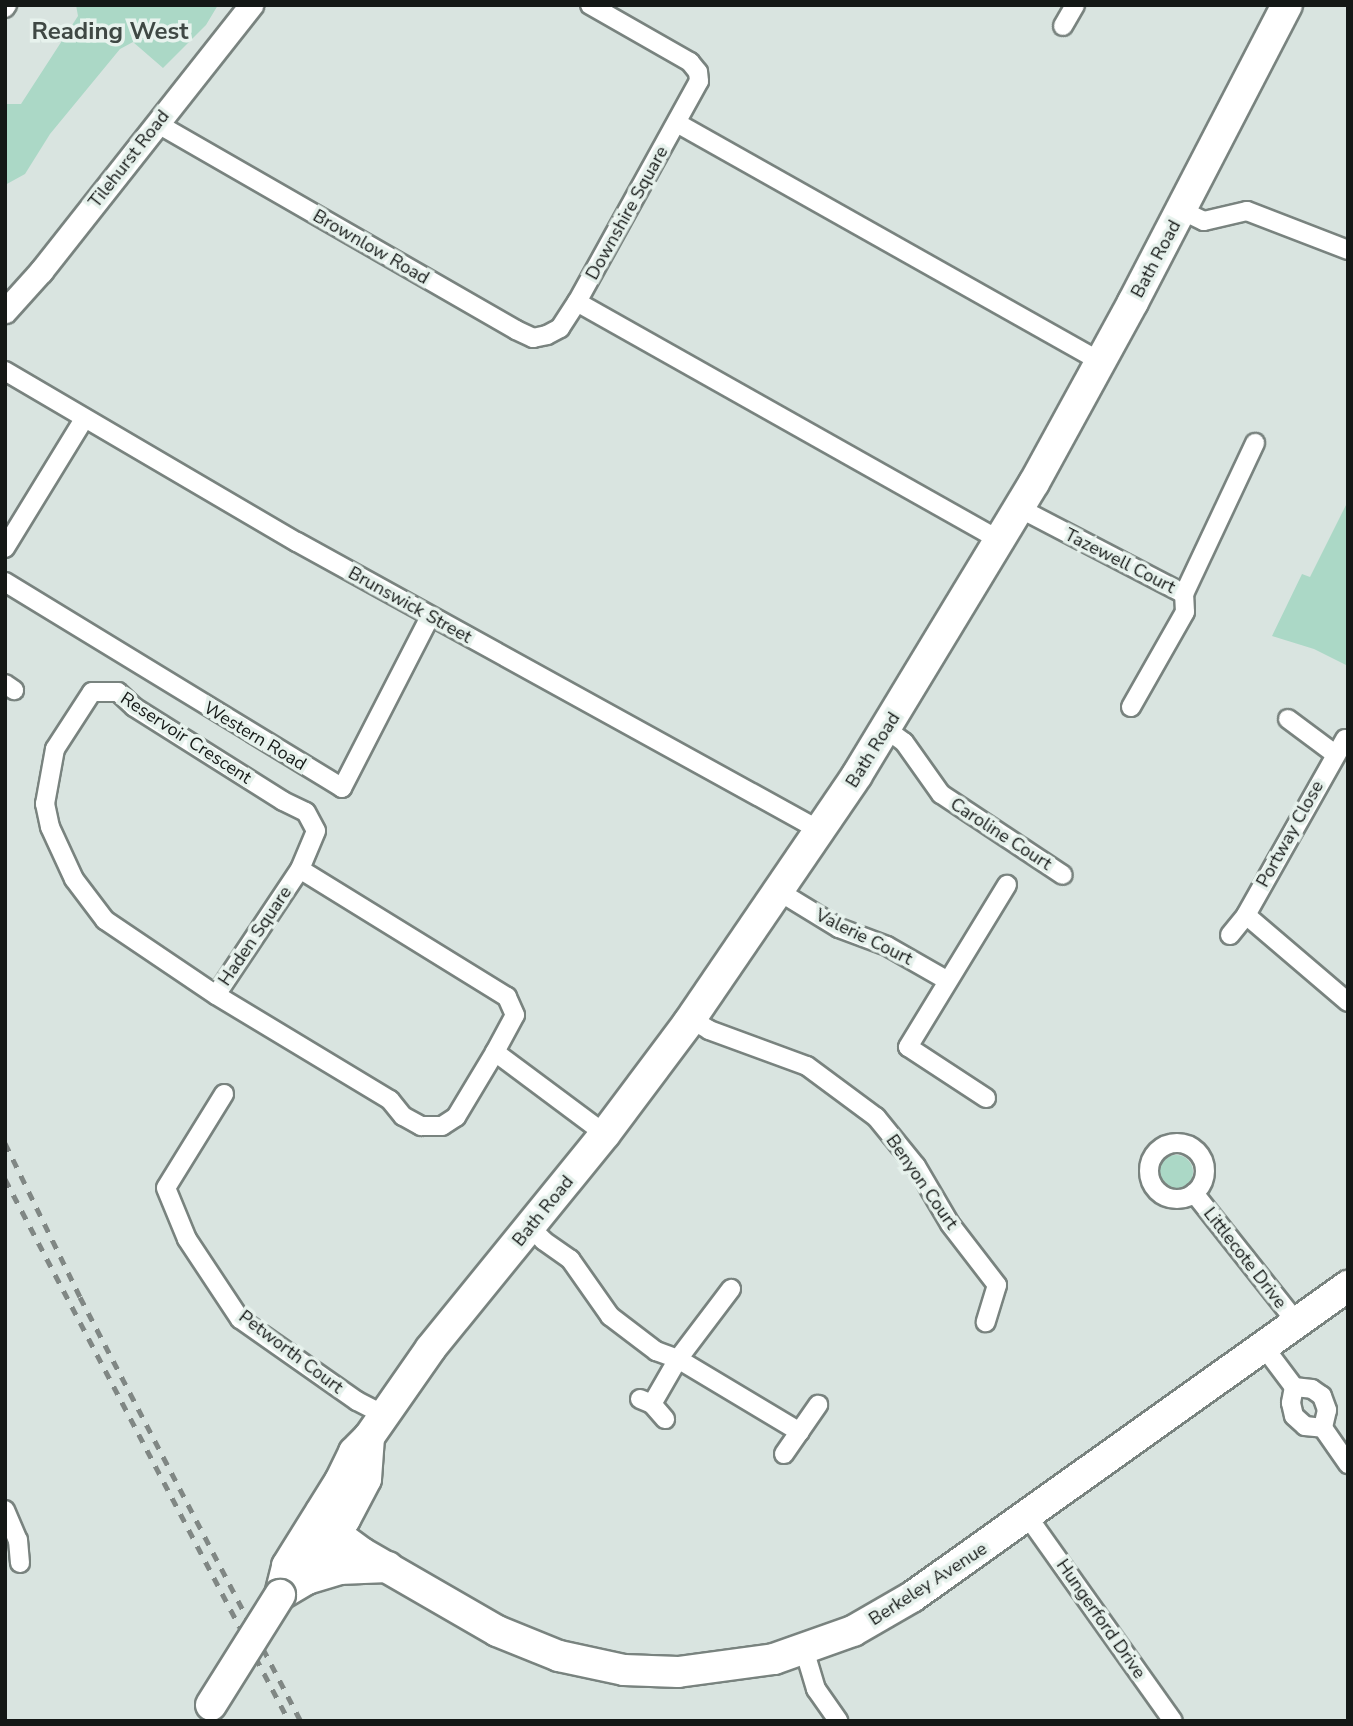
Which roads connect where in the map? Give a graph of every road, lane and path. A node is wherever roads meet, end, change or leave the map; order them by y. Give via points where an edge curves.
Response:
1 (251, 5) edge
2 (590, 5) edge
3 (1075, 5) edge
4 (1287, 5) edge
5 (1063, 26) dead end
6 (677, 123) junction
7 (158, 124) junction
8 (1181, 210) junction
9 (1348, 250) edge
10 (577, 302) junction
11 (5, 311) edge
12 (1101, 362) junction
13 (5, 371) edge
14 (84, 419) junction
15 (1255, 443) dead end
16 (1019, 508) junction
17 (1001, 541) junction
18 (5, 548) edge
19 (5, 582) edge
20 (1184, 594) junction
21 (430, 617) junction
22 (1131, 707) dead end
23 (1288, 719) dead end
24 (886, 729) junction
25 (821, 831) junction
26 (300, 869) junction
27 (1063, 875) dead end
28 (1007, 885) dead end
29 (780, 892) junction
30 (1246, 915) junction
31 (1230, 935) dead end
32 (948, 981) junction
33 (216, 995) junction
34 (1348, 1002) edge
35 (691, 1019) junction
36 (495, 1052) junction
37 (224, 1094) dead end
38 (986, 1098) dead end
39 (605, 1134) junction
40 (1194, 1193) dead end
41 (531, 1228) junction
42 (1348, 1286) edge
43 (731, 1289) dead end
44 (986, 1322) dead end
45 (1297, 1323) junction
46 (1264, 1346) junction
47 (678, 1359) junction
48 (1294, 1387) junction
49 (818, 1405) dead end
50 (665, 1419) dead end
51 (376, 1426) junction
52 (1323, 1429) junction
53 (800, 1432) junction
54 (784, 1454) dead end
55 (1348, 1464) edge
56 (5, 1510) edge
57 (1028, 1517) junction
58 (334, 1522) junction
59 (20, 1563) dead end
60 (297, 1572) junction
61 (400, 1573) junction
62 (804, 1650) junction
63 (207, 1713) edge
64 (838, 1721) edge
65 (1173, 1721) edge

1 - 7 street, Tilehurst Road
2 - 6 street, Downshire Square via 690,62 698,72 699,81
3 - 5 street
4 - 8 main road, Bath Road
6 - 10 street, Downshire Square
6 - 12 street
7 - 10 street, Brownlow Road via 533,338 560,328
7 - 11 street, Tilehurst Road
8 - 9 street via 1204,221 1247,211
8 - 12 main road, Bath Road
10 - 17 street
12 - 16 main road, Bath Road
13 - 14 street, Brunswick Street
14 - 18 street
14 - 21 street, Brunswick Street
15 - 20 street, Tazewell Court
16 - 17 main road, Bath Road
16 - 20 street, Tazewell Court
17 - 24 main road, Bath Road
19 - 21 street, Western Road via 342,788
20 - 22 street via 1185,612
21 - 25 street, Brunswick Street
23 - 30 street, Portway Close via 1340,746
24 - 25 main road, Bath Road
24 - 27 street, Caroline Court via 904,742 941,794
25 - 29 main road, Bath Road
26 - 33 street, Haden Square
26 - 33 street, Reservoir Crescent via 316,831 306,812 134,707 118,692 92,692 55,749 45,804 50,827 74,879 105,920
26 - 36 street, Haden Square via 507,997 515,1015
28 - 32 street
29 - 32 street, Valerie Court via 839,928 887,946
29 - 35 main road, Bath Road
30 - 31 street, Portway Close
30 - 34 street
32 - 38 street via 908,1047
33 - 36 street, Haden Square via 390,1100 403,1116 421,1126 442,1126 456,1117
35 - 39 main road, Bath Road
35 - 44 street, Benyon Court via 807,1066 876,1116 997,1285
36 - 39 street
37 - 51 street, Petworth Court via 166,1188 187,1239 240,1319 357,1401
39 - 41 main road, Bath Road
40 - 45 street, Littlecote Drive
41 - 47 street via 570,1259 610,1316 656,1351
41 - 51 main road, Bath Road via 431,1348
42 - 45 main road, Berkeley Avenue
43 - 47 street
45 - 46 main road, Berkeley Avenue
46 - 48 street
46 - 57 main road, Berkeley Avenue
47 - 50 street via 646,1402
47 - 53 street
48 - 52 street via 1294,1416 1305,1426
48 - 52 street via 1312,1389 1321,1396 1327,1410
49 - 53 street
51 - 58 main road, Bath Road via 354,1452
52 - 55 street
53 - 54 street
56 - 59 street via 18,1540
57 - 62 main road, Berkeley Avenue via 881,1616
57 - 65 street, Hungerford Drive
58 - 60 main road, Bath Road
58 - 61 main road, Berkeley Avenue
60 - 61 main road
60 - 63 main road, Bath Road, bridge
61 - 62 main road, Berkeley Avenue via 517,1641 610,1668 695,1671
62 - 64 street via 816,1689

